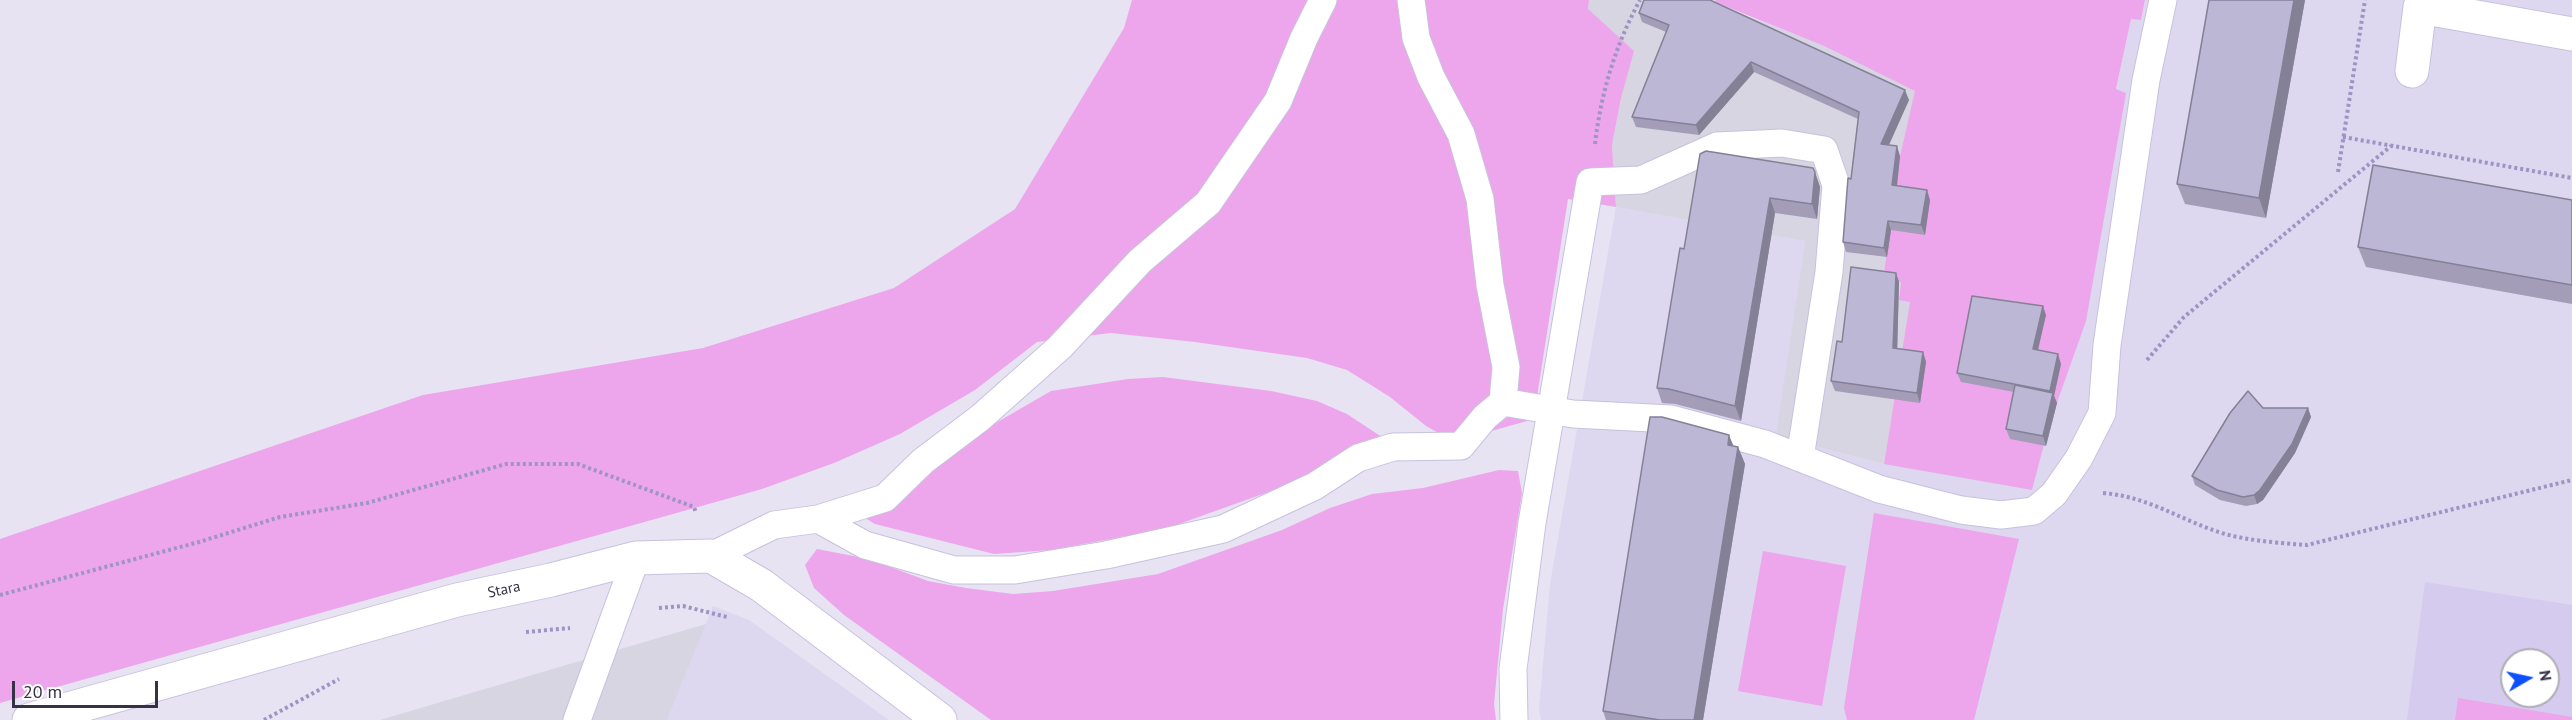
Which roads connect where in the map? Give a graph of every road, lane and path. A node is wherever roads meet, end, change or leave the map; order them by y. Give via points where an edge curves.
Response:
1 (1323, 0) edge
2 (1411, 0) edge
3 (1640, 0) edge
4 (2163, 0) edge
5 (2365, 0) edge
6 (2572, 34) edge
7 (2412, 71) dead end
8 (2343, 137) junction
9 (2391, 146) junction
10 (2338, 172) dead end
11 (2572, 178) edge
12 (1590, 182) junction
13 (2146, 361) dead end
14 (1503, 402) junction
15 (1552, 410) junction
16 (1800, 458) junction
17 (2572, 480) edge
18 (2054, 494) junction
19 (818, 519) junction
20 (711, 556) junction
21 (636, 558) junction
22 (0, 595) edge
23 (617, 609) junction
24 (728, 618) dead end
25 (517, 632) dead end
26 (342, 678) dead end
27 (28, 720) edge
28 (264, 720) edge
29 (577, 720) edge
30 (940, 720) edge
31 (1514, 720) edge

1 - 19 lane via 1278,101 1208,203 1140,261 1060,347 980,418 923,461 885,498
2 - 14 lane via 1416,38 1461,134 1480,199 1490,285 1506,367
3 - 12 path via 1611,64 1598,117
4 - 18 lane via 2144,91 2107,345 2102,413 2079,458
5 - 8 path
6 - 7 street via 2420,7
8 - 9 path
8 - 10 path
9 - 11 path
9 - 13 path via 2184,317
12 - 15 lane
12 - 16 lane via 1641,180 1717,146 1782,143 1824,150 1836,185 1829,272
14 - 15 lane
14 - 19 lane via 1461,446 1393,447 1359,458 1315,486 1222,530 1084,559 1015,570 954,570 865,545
15 - 16 lane via 1671,419
15 - 31 lane via 1514,658
16 - 18 lane via 1879,489 1961,510 2001,515 2034,510
17 - 18 path via 2307,545 2225,534 2152,503 2105,493
19 - 20 lane via 774,525
20 - 21 street, Stara
20 - 22 path via 694,507 578,464 506,464 367,502 280,518
20 - 30 street via 761,585
21 - 23 lane
21 - 27 street, Stara via 457,600
23 - 24 path via 683,606
23 - 25 path via 574,628
23 - 29 lane
26 - 28 path

